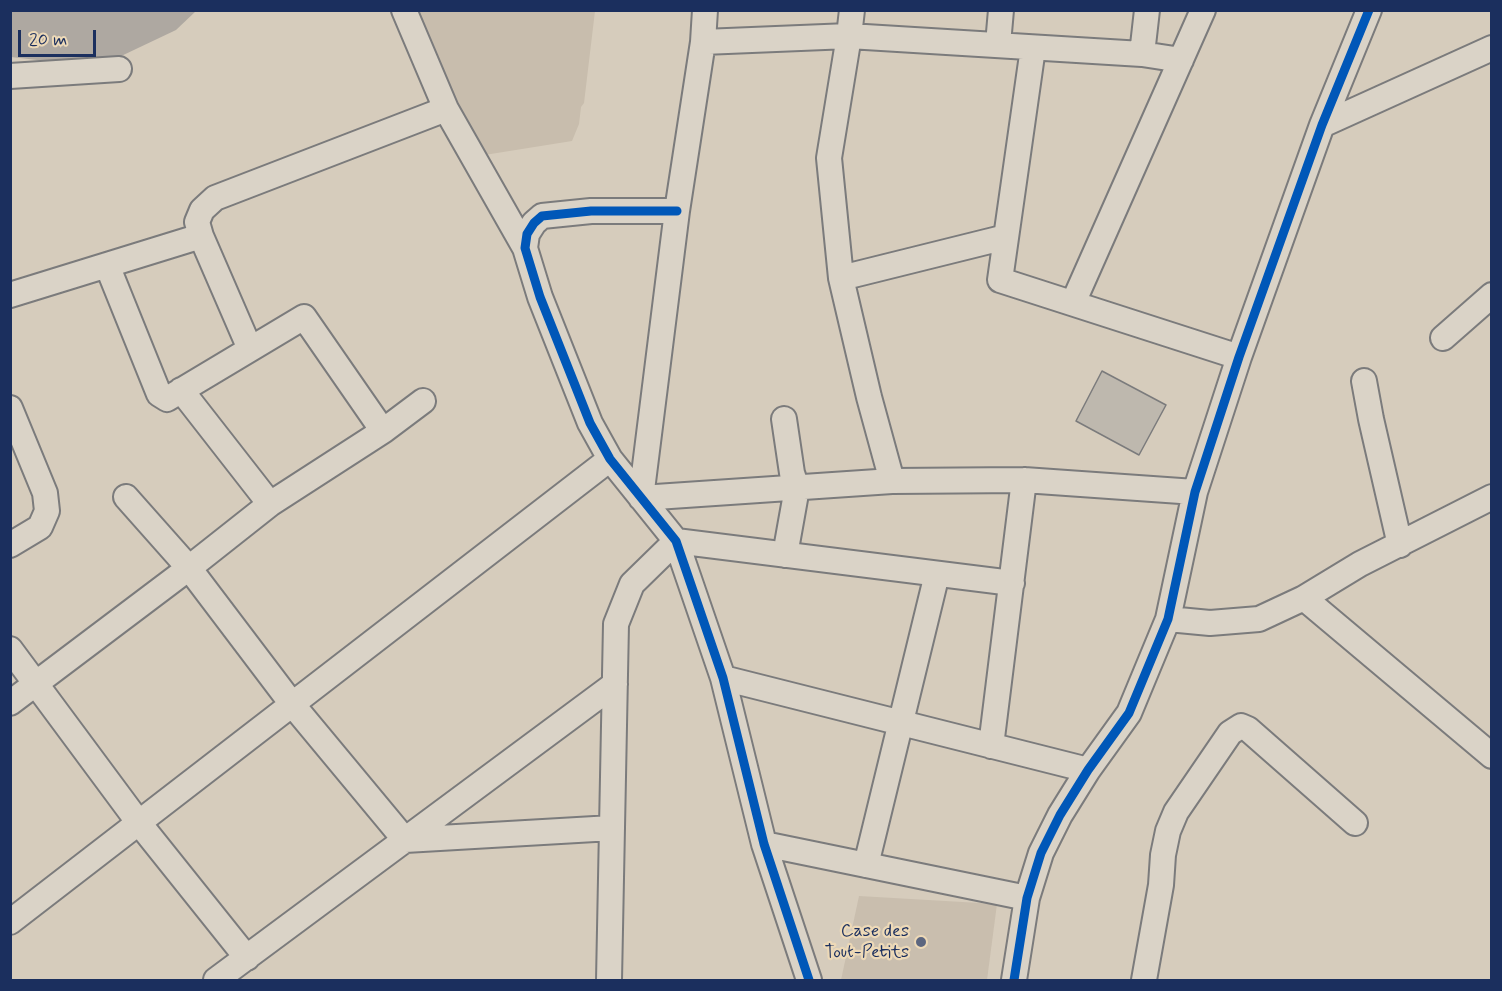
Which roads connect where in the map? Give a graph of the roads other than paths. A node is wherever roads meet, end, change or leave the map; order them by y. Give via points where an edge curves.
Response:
1 (404, 10) edge
2 (705, 10) edge
3 (852, 10) edge
4 (1001, 10) edge
5 (1146, 10) edge
6 (1203, 10) edge
7 (1369, 10) edge
8 (849, 36) junction
9 (702, 42) junction
10 (998, 44) junction
11 (1033, 48) junction
12 (1491, 48) edge
13 (1142, 54) junction
14 (1181, 60) junction
15 (119, 69) dead end
16 (10, 76) edge
17 (446, 109) junction
18 (1322, 125) junction
19 (677, 211) junction
20 (201, 237) junction
21 (1006, 237) junction
22 (525, 248) junction
23 (107, 265) junction
24 (841, 278) junction
25 (10, 295) edge
26 (1491, 296) edge
27 (1073, 303) junction
28 (1443, 338) dead end
29 (250, 349) junction
30 (1239, 357) junction
31 (1364, 381) dead end
32 (181, 390) junction
33 (423, 401) dead end
34 (10, 408) edge
35 (784, 419) dead end
36 (383, 431) junction
37 (610, 459) junction
38 (1024, 480) junction
39 (892, 481) junction
40 (797, 488) junction
41 (1195, 492) junction
42 (126, 497) dead end
43 (1491, 497) edge
44 (641, 498) junction
45 (270, 504) junction
46 (676, 541) junction
47 (10, 545) edge
48 (1400, 545) junction
49 (785, 555) junction
50 (189, 568) junction
51 (937, 574) junction
52 (1012, 583) junction
53 (1304, 598) junction
54 (1168, 619) junction
55 (10, 649) edge
56 (723, 678) junction
57 (36, 684) junction
58 (615, 684) junction
59 (10, 703) edge
60 (292, 704) junction
61 (901, 723) junction
62 (991, 746) junction
63 (1491, 756) edge
64 (1088, 770) junction
65 (139, 823) junction
66 (1355, 823) dead end
67 (612, 828) junction
68 (405, 840) junction
69 (764, 844) junction
70 (866, 865) junction
71 (1027, 898) junction
72 (10, 922) edge
73 (247, 958) junction
74 (216, 981) edge
75 (609, 981) edge
76 (809, 981) edge
77 (1014, 981) edge
78 (1144, 981) edge

1 - 17 street
2 - 9 street
3 - 8 street
4 - 10 street
5 - 13 street
6 - 14 street
7 - 18 street
8 - 9 street
8 - 10 street
8 - 24 street via 829,158
9 - 19 street
10 - 11 street
11 - 13 street
11 - 21 street
12 - 18 street
13 - 14 street
14 - 27 street
15 - 16 street
17 - 20 street via 215,198 202,210 197,222
17 - 22 street
18 - 30 street
19 - 22 street via 591,211 542,216 527,234
19 - 44 street
20 - 23 street
20 - 29 street
21 - 24 street
21 - 27 street via 1000,280
22 - 37 street via 540,297 586,412
23 - 25 street
23 - 32 street via 159,394 168,399
24 - 39 street
26 - 28 street
27 - 30 street
29 - 32 street
29 - 36 street via 304,316
30 - 41 street
31 - 48 street
32 - 45 street
33 - 36 street
34 - 47 street via 45,493 47,511 40,527
35 - 40 street
36 - 45 street
37 - 44 street
37 - 60 street
38 - 39 street
38 - 41 street
38 - 52 street
39 - 40 street
40 - 44 street
40 - 49 street
41 - 54 street
42 - 50 street
43 - 48 street
44 - 46 street
45 - 50 street
46 - 49 street
46 - 56 street
46 - 58 street via 632,584 616,624
48 - 53 street
49 - 51 street
50 - 57 street
50 - 60 street
51 - 52 street
51 - 61 street
52 - 62 street
53 - 54 street via 1259,619 1210,623
53 - 63 street
54 - 64 street via 1129,713
55 - 57 street
56 - 61 street
56 - 69 street
57 - 59 street
57 - 65 street
58 - 67 street
58 - 68 street
60 - 65 street
60 - 68 street
61 - 62 street
61 - 70 street
62 - 64 street
64 - 71 street via 1041,852
65 - 72 street
65 - 73 street
66 - 78 street via 1248,729 1241,726 1230,733 1176,812 1168,831
67 - 68 street
67 - 75 street
68 - 73 street
69 - 70 street
69 - 76 street
70 - 71 street
71 - 77 street
73 - 74 street

